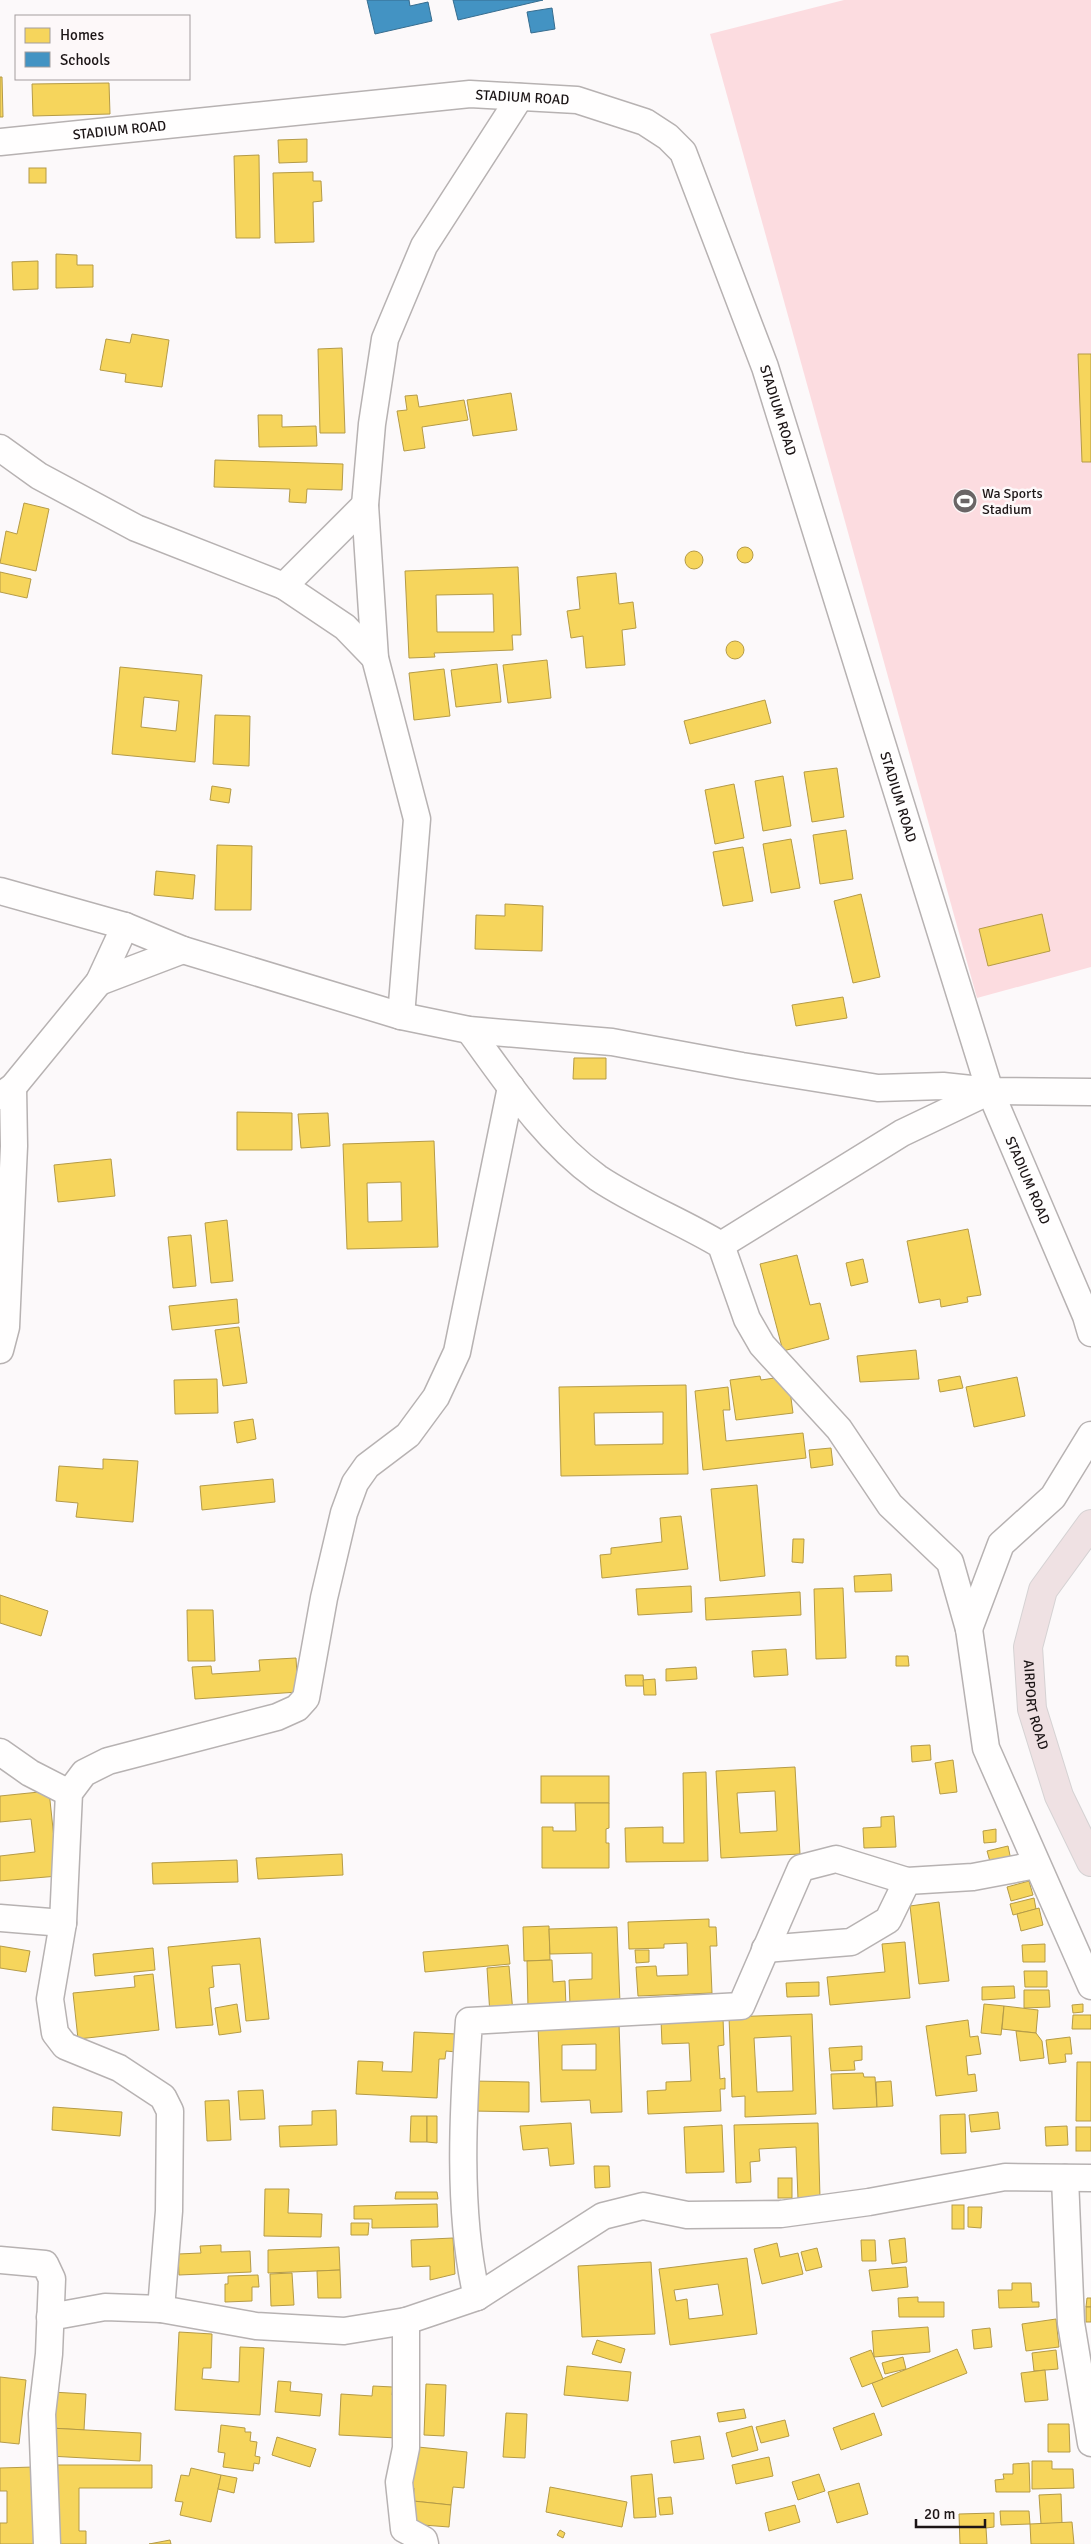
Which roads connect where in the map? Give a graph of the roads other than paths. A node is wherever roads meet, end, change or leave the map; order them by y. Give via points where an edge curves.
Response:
1 (520, 97) junction
2 (0, 142) edge
3 (0, 448) edge
4 (365, 505) junction
5 (284, 586) junction
6 (375, 658) junction
7 (0, 892) edge
8 (125, 926) junction
9 (183, 950) junction
10 (99, 982) junction
11 (401, 1016) junction
12 (469, 1030) junction
13 (511, 1087) junction
14 (990, 1091) junction
15 (6, 1092) edge
16 (1091, 1092) edge
17 (721, 1245) junction
18 (1091, 1334) edge
19 (0, 1350) edge
20 (1091, 1435) edge
21 (1091, 1524) edge
22 (968, 1629) junction
23 (0, 1752) edge
24 (69, 1793) junction
25 (1091, 1862) edge
26 (1036, 1865) junction
27 (908, 1881) junction
28 (0, 1918) edge
29 (63, 1923) junction
30 (766, 1949) junction
31 (1091, 1986) edge
32 (1065, 2178) junction
33 (1091, 2178) edge
34 (0, 2260) edge
35 (477, 2297) junction
36 (161, 2309) junction
37 (50, 2317) junction
38 (406, 2321) junction
39 (1091, 2443) edge
40 (47, 2544) edge
41 (426, 2544) edge

1 - 2 street, STADIUM ROAD via 470,94
1 - 4 street via 424,246 385,339 372,424
1 - 14 street, STADIUM ROAD via 577,100 636,119 668,137 683,152 765,367
3 - 5 street via 39,476 136,528
4 - 5 street
4 - 6 street
5 - 6 street via 345,627
6 - 11 street via 417,819
7 - 8 street
8 - 9 street
8 - 10 street
9 - 10 street
9 - 11 street
10 - 15 street
11 - 12 street
12 - 13 street
12 - 14 street via 612,1042 878,1088 943,1086
13 - 17 street via 545,1132 597,1177
13 - 24 street via 457,1352 436,1397 408,1435 367,1466 354,1483 324,1598 306,1698 297,1708 277,1716 108,1761 84,1773
14 - 16 street
14 - 17 street via 902,1133
14 - 18 street, STADIUM ROAD
15 - 19 street via 14,1146 6,1317
17 - 22 street via 748,1319 762,1345 839,1429 890,1506 950,1562
20 - 22 street via 1053,1497 1000,1544
21 - 25 highway, AIRPORT ROAD via 1043,1590 1028,1647 1032,1709 1059,1796
22 - 26 street via 986,1748
23 - 24 street via 30,1773
24 - 29 street
26 - 27 street via 973,1878
26 - 31 street
27 - 30 street via 888,1920 851,1942
27 - 30 street via 836,1859 801,1868
28 - 29 street
29 - 36 street via 50,1999 56,2033 66,2046 119,2068 163,2097 170,2112 169,2212
30 - 35 street via 741,2006 468,2021 466,2224
32 - 33 street
32 - 35 street via 1005,2177 781,2214 687,2215 643,2206 604,2216
32 - 39 street via 1071,2323
34 - 37 street via 45,2264 52,2279
35 - 38 street
36 - 37 street via 105,2307
36 - 38 street via 256,2326 344,2331
37 - 40 street via 42,2414
38 - 41 street via 406,2448 399,2482 400,2504 404,2529

